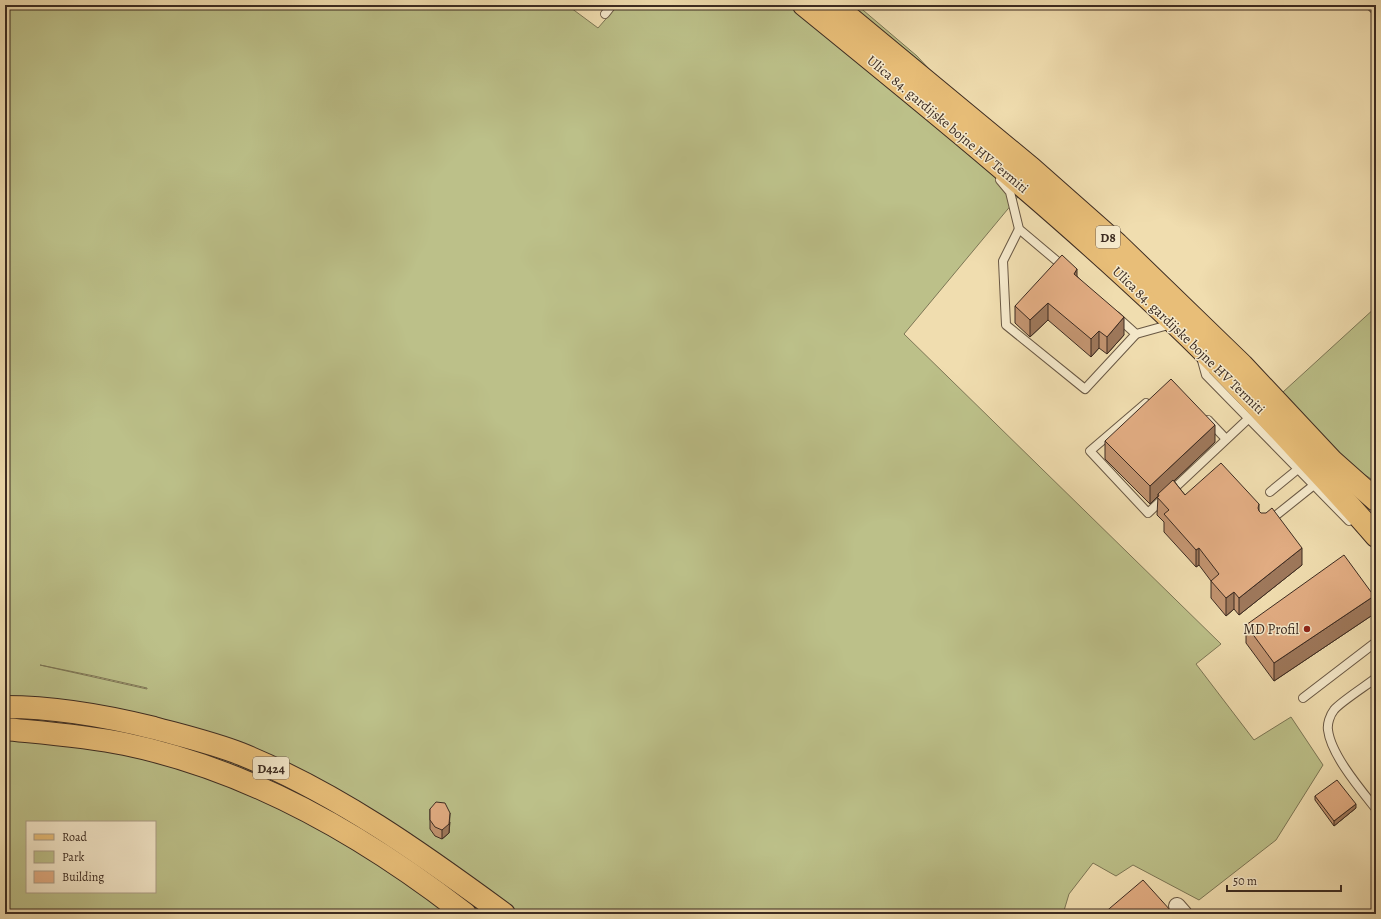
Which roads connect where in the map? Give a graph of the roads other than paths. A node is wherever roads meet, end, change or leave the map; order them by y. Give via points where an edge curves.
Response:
1 (612, 5) edge
2 (804, 5) edge
3 (834, 5) edge
4 (1370, 5) edge
5 (1376, 11) edge
6 (605, 14) dead end
7 (907, 89) junction
8 (966, 149) dead end
9 (994, 174) dead end
10 (1019, 228) junction
11 (1069, 272) edge
12 (1108, 308) edge
13 (1175, 323) junction
14 (1136, 334) junction
15 (1197, 345) junction
16 (1154, 396) edge
17 (1204, 416) edge
18 (1248, 419) junction
19 (1226, 439) junction
20 (1298, 469) junction
21 (1314, 485) junction
22 (1270, 492) dead end
23 (1376, 500) edge
24 (1263, 525) edge
25 (1366, 532) edge
26 (1376, 642) edge
27 (1376, 678) edge
28 (1303, 698) dead end
29 (5, 707) edge
30 (5, 729) edge
31 (1376, 809) edge
32 (465, 914) edge
33 (504, 914) edge

1 - 6 lane
2 - 7 main road, Ulica 84. gardijske bojne HV Termiti / D8
3 - 23 main road, Ulica 84. gardijske bojne HV Termiti / D8 via 1031,168 1117,244 1242,365 1332,461
4 - 5 lane
7 - 8 lane via 929,116
7 - 13 main road, Ulica 84. gardijske bojne HV Termiti / D8 via 1061,220
9 - 10 lane via 1010,192
10 - 11 lane
10 - 14 lane via 1003,261 1006,326 1085,389
12 - 14 lane
13 - 14 lane
13 - 15 main road, Ulica 84. gardijske bojne HV Termiti / D8
15 - 18 lane via 1206,375
15 - 25 main road, Ulica 84. gardijske bojne HV Termiti / D8 via 1346,501
16 - 19 lane via 1090,451 1148,513
17 - 19 lane
18 - 19 lane
18 - 20 lane
20 - 21 lane
20 - 22 lane
21 - 24 lane
21 - 25 lane
26 - 28 lane
27 - 31 lane via 1335,708 1328,729 1331,742 1345,769
29 - 33 main road, D424 via 116,718 240,754 304,783 377,824
30 - 32 main road, D424 via 125,744 183,759 229,775 302,807 428,885

